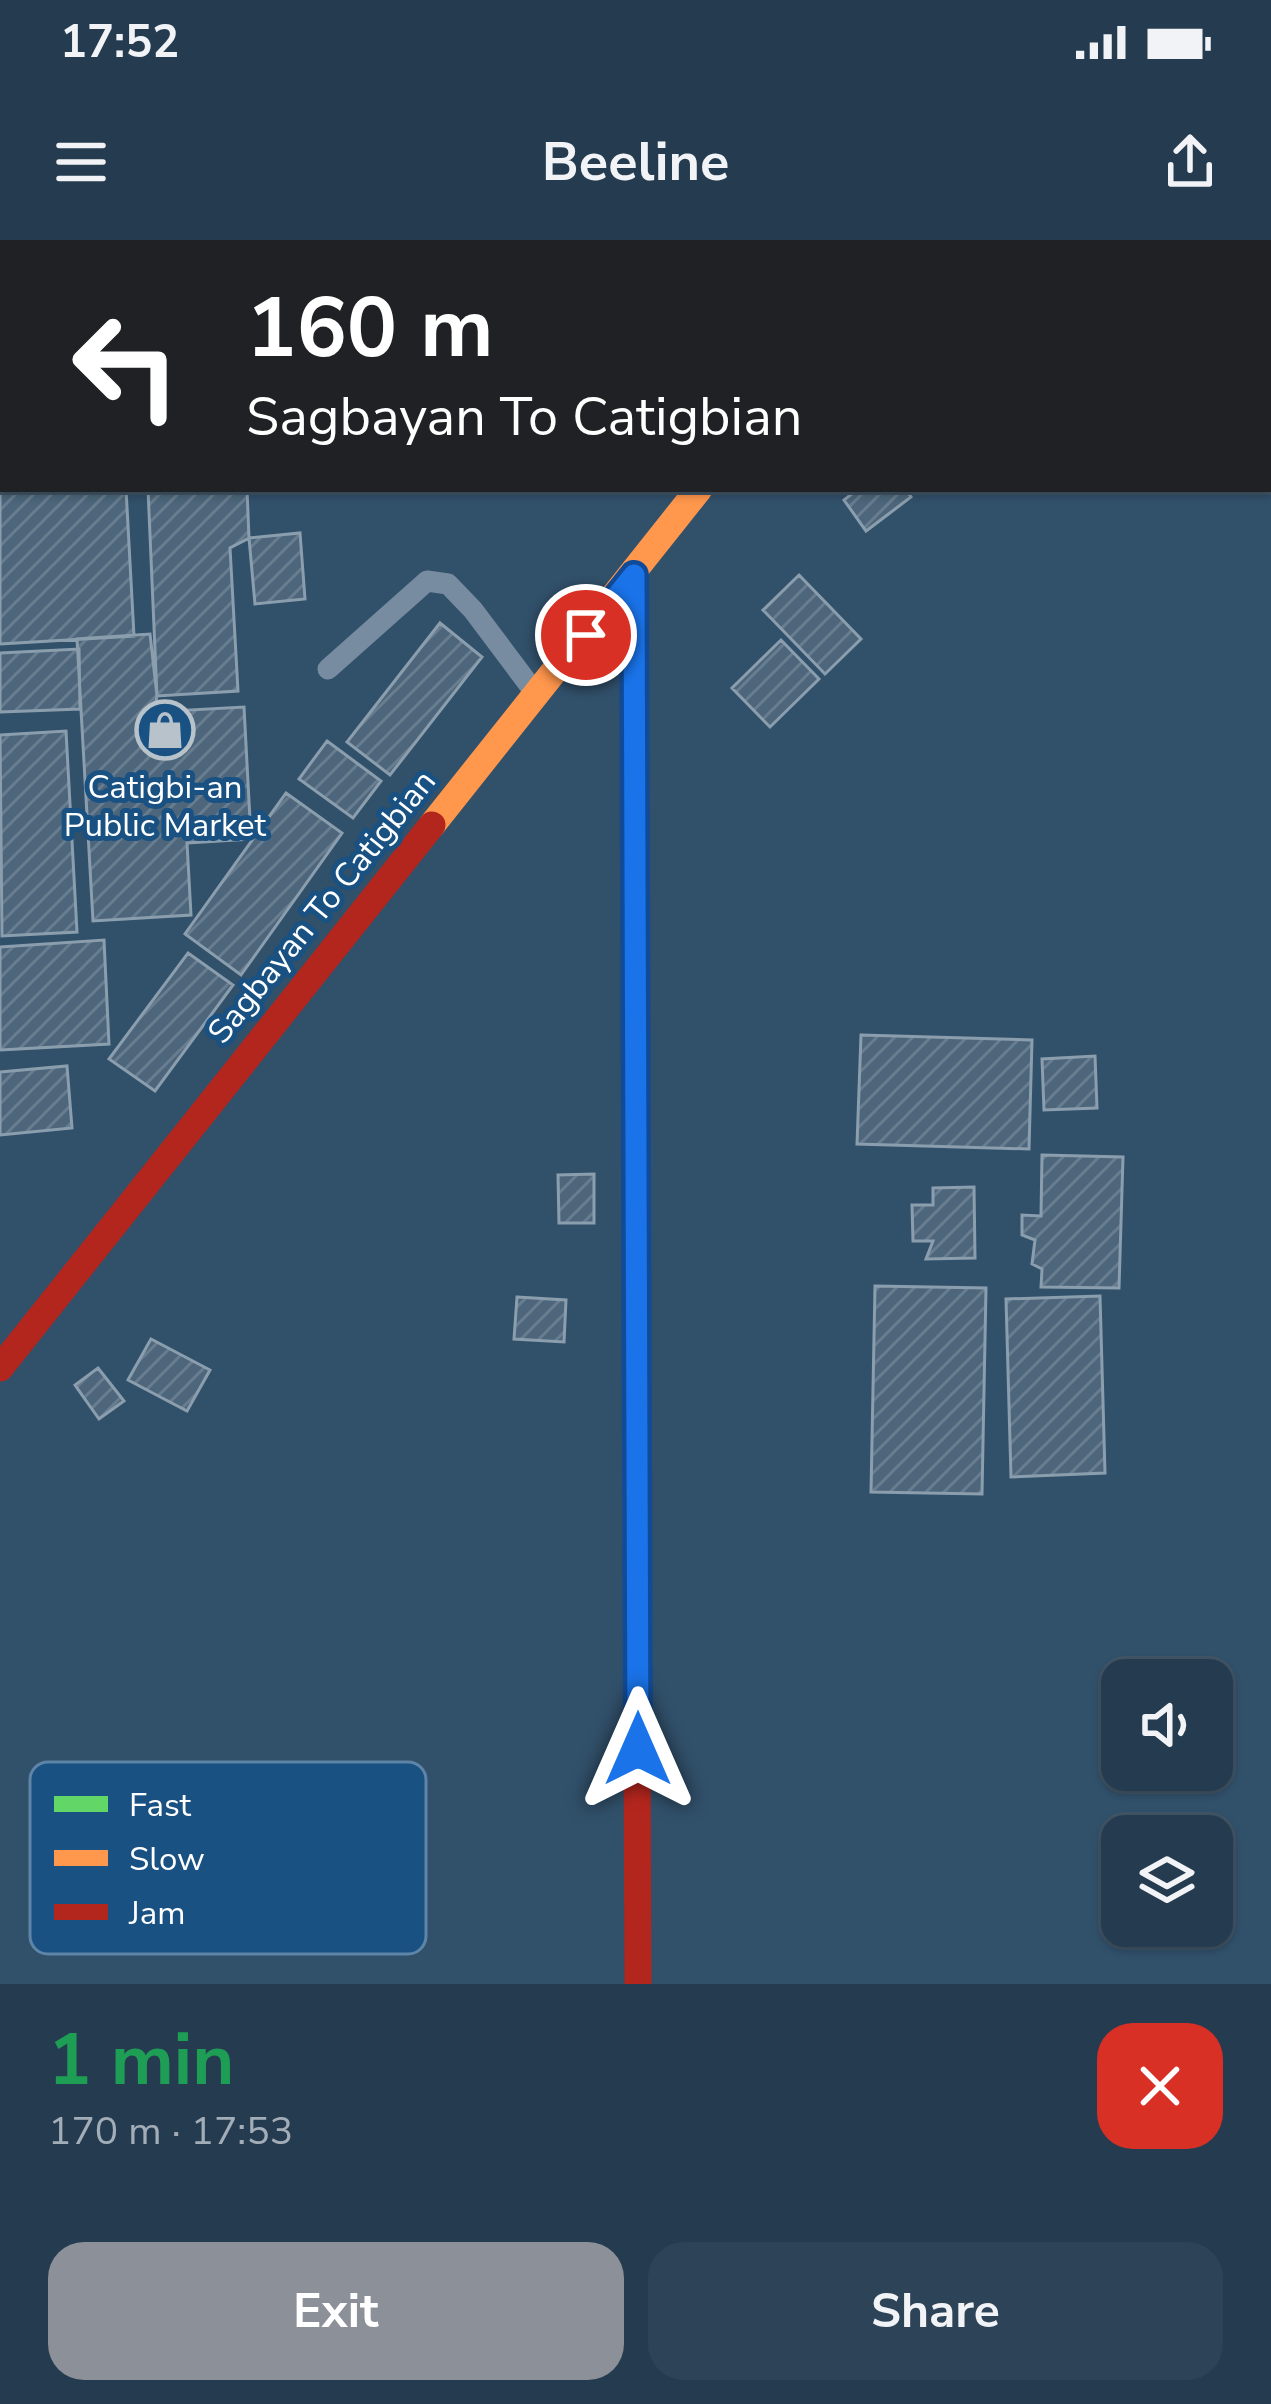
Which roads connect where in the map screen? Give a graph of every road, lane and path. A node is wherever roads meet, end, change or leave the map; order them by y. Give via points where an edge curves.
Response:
1 (697, 492) edge
2 (634, 575) junction
3 (328, 669) dead end
4 (537, 696) junction
5 (0, 1368) edge
6 (638, 1984) edge

1 - 2 street, Sagbayan To Catigbian
2 - 4 street, Sagbayan To Catigbian
2 - 6 street
3 - 4 lane via 427,581 448,584 461,597
4 - 5 street, Sagbayan To Catigbian

